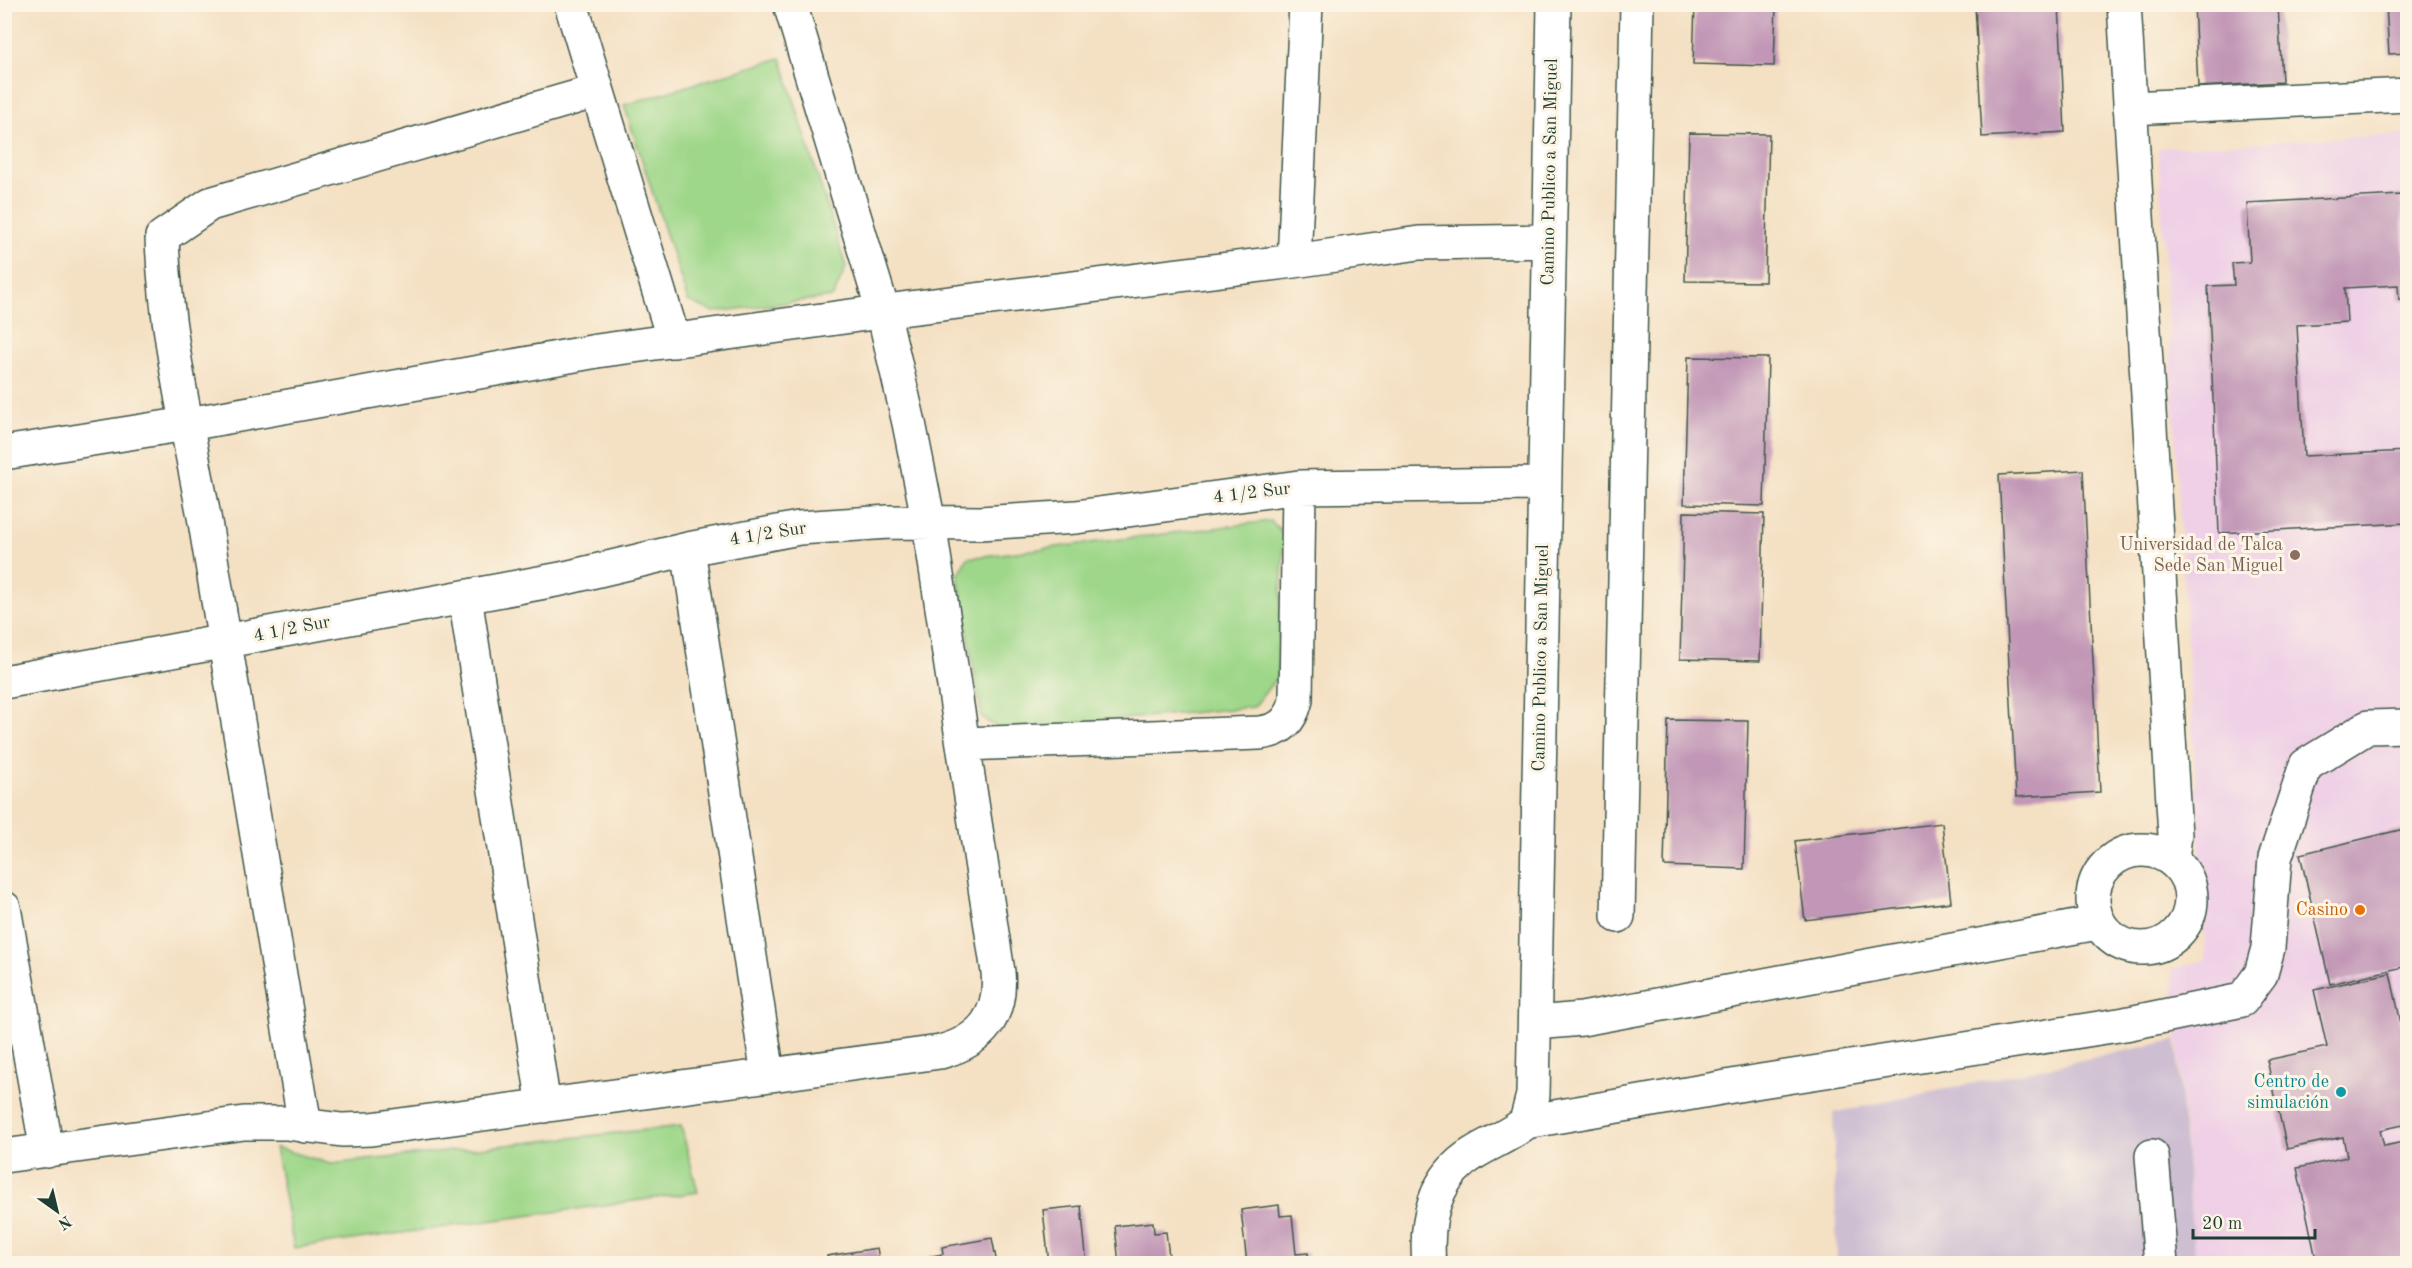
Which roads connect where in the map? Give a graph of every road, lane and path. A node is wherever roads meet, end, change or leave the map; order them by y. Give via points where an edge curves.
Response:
1 (571, 4) edge
2 (790, 4) edge
3 (1306, 4) edge
4 (1554, 4) edge
5 (1637, 4) edge
6 (2124, 4) edge
7 (597, 90) junction
8 (2408, 95) edge
9 (2130, 108) junction
10 (1549, 241) junction
11 (1294, 261) junction
12 (883, 311) junction
13 (674, 341) junction
14 (186, 422) junction
15 (4, 453) edge
16 (1543, 484) junction
17 (1299, 487) junction
18 (929, 523) junction
19 (688, 549) junction
20 (465, 597) junction
21 (225, 641) junction
22 (4, 682) edge
23 (2408, 726) edge
24 (963, 744) junction
25 (2172, 860) junction
26 (4, 908) edge
27 (1618, 916) dead end
28 (2097, 923) junction
29 (1536, 1023) junction
30 (768, 1075) junction
31 (544, 1106) junction
32 (1526, 1122) junction
33 (305, 1126) junction
34 (47, 1150) junction
35 (4, 1156) edge
36 (2152, 1156) dead end
37 (1429, 1263) edge
38 (2161, 1263) edge

1 - 7 street
2 - 12 street
3 - 11 street
4 - 10 street, Camino Publico a San Miguel
5 - 27 street
6 - 9 street
7 - 13 street
7 - 14 street via 210,204 162,237
8 - 9 street
9 - 25 street via 2175,835
10 - 11 street via 1419,243
10 - 16 street, Camino Publico a San Miguel
11 - 12 street
12 - 13 street
12 - 18 street
13 - 14 street
14 - 15 street
14 - 21 street
16 - 17 street, 4 1/2 Sur
16 - 29 street, Camino Publico a San Miguel
17 - 18 street, 4 1/2 Sur via 1076,517
17 - 24 street via 1296,700 1288,721 1279,728 1259,733
18 - 19 street, 4 1/2 Sur via 800,528
18 - 24 street
19 - 20 street, 4 1/2 Sur
19 - 30 street
20 - 21 street, 4 1/2 Sur
20 - 31 street
21 - 22 street, 4 1/2 Sur
21 - 33 street
23 - 32 street via 2368,727 2306,765 2275,858 2268,948 2261,974 2242,1000 2125,1024
24 - 30 street via 1000,991 987,1024 966,1043 940,1052
25 - 28 street via 2142,850 2113,860 2095,885
25 - 28 street via 2186,878 2192,902 2188,919 2165,943 2149,948 2132,947 2117,941
26 - 34 street
28 - 29 street via 1582,1019
29 - 32 street, Camino Publico a San Miguel via 1533,1095
30 - 31 street
31 - 33 street via 372,1129
32 - 37 street via 1458,1163 1445,1179 1429,1218
33 - 34 street via 244,1123
34 - 35 street
36 - 38 street

